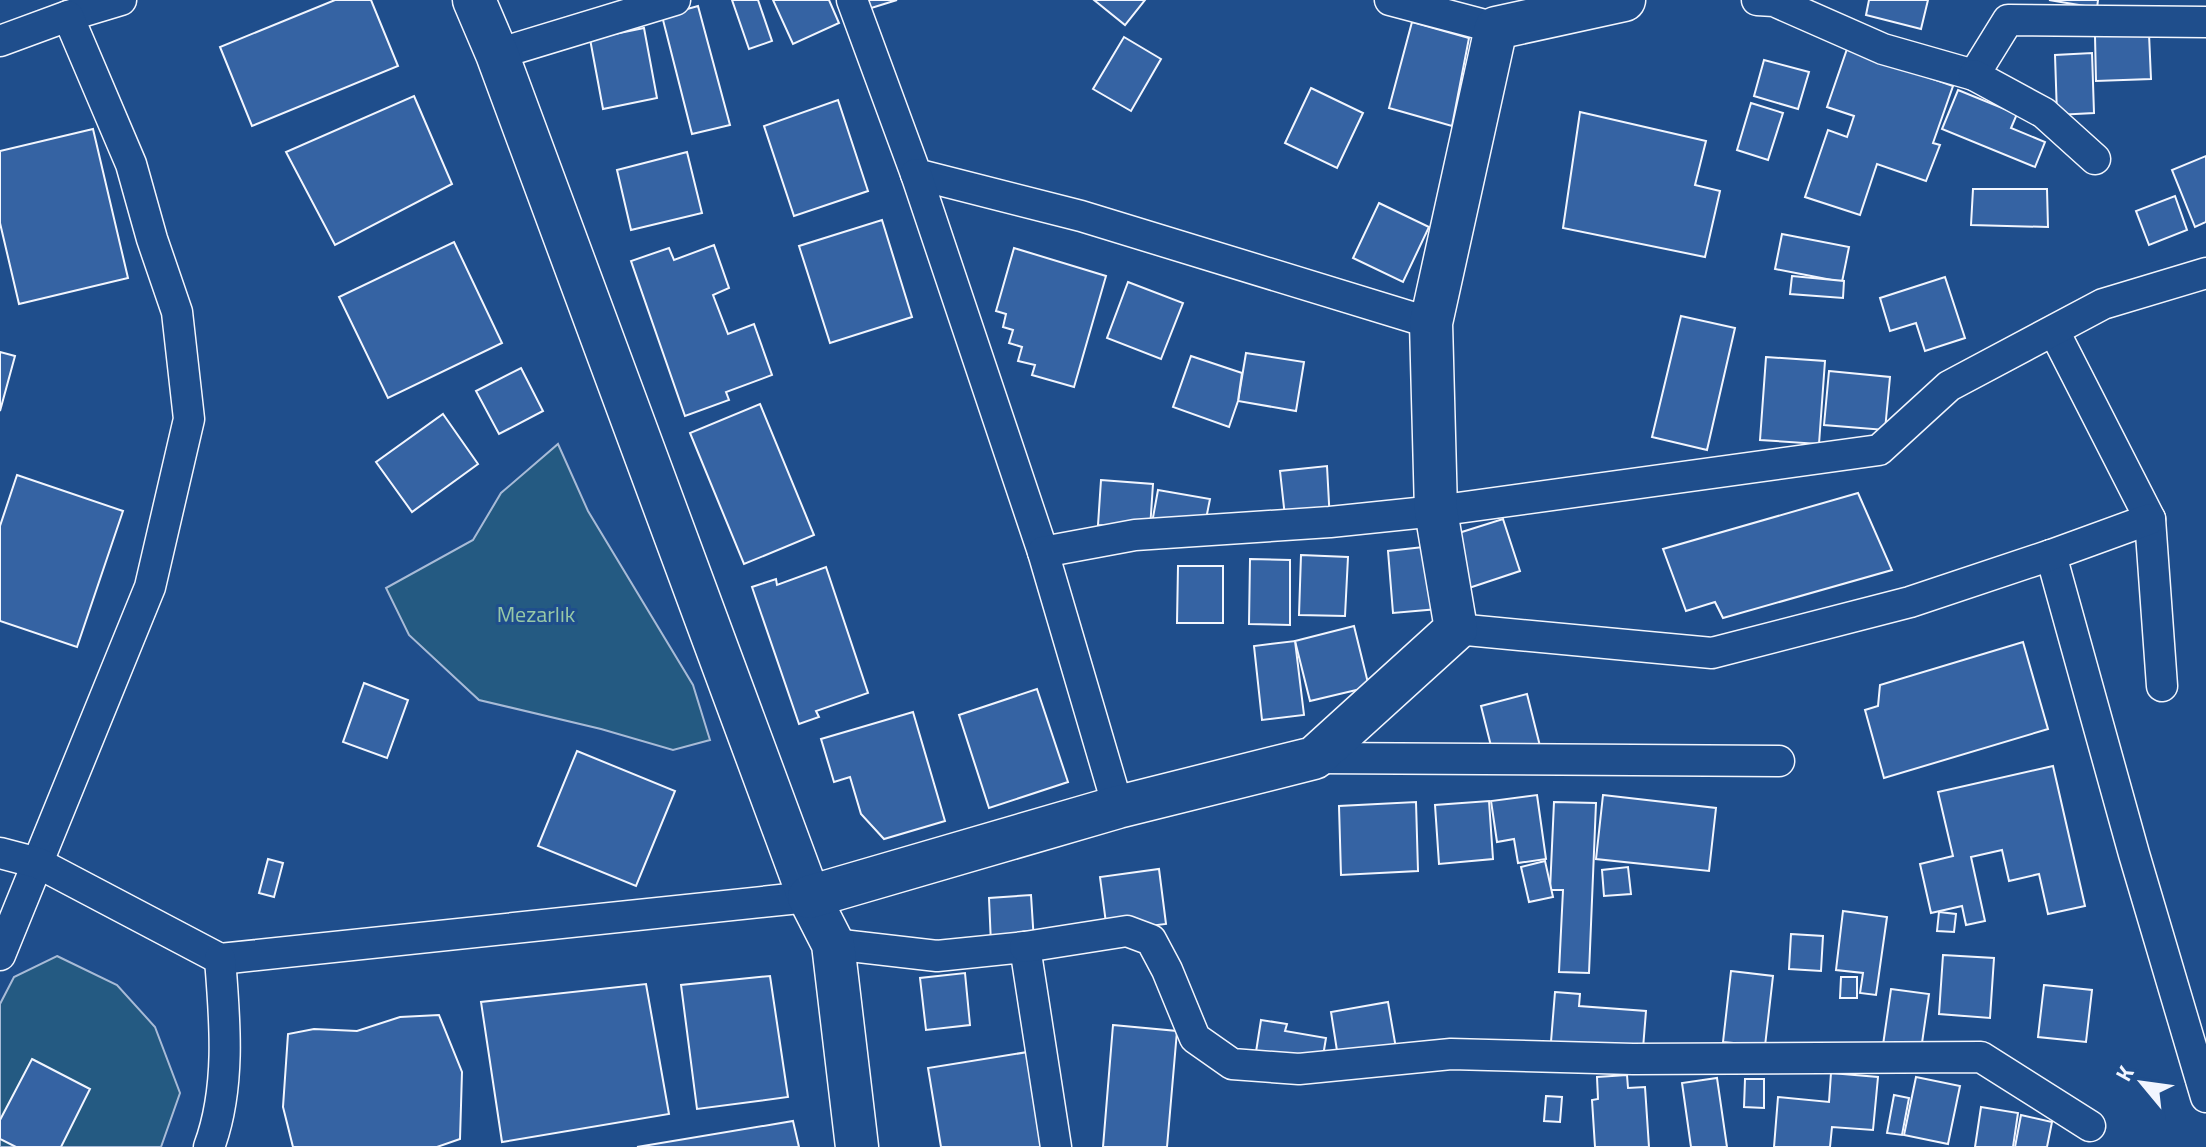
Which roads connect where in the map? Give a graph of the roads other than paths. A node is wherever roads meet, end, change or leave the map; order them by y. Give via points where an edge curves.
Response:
1 (121, 0) edge
2 (474, 0) edge
3 (675, 0) edge
4 (852, 0) edge
5 (1624, 0) edge
6 (1757, 0) edge
7 (1396, 1) edge
8 (2011, 10) edge
9 (68, 16) junction
10 (2206, 22) edge
11 (1496, 28) junction
12 (0, 41) edge
13 (497, 54) junction
14 (1974, 75) junction
15 (2095, 159) dead end
16 (916, 174) junction
17 (2206, 273) edge
18 (1431, 323) junction
19 (2054, 331) junction
20 (1436, 511) junction
21 (2150, 519) junction
22 (1043, 552) junction
23 (2051, 555) junction
24 (1456, 629) junction
25 (2162, 686) dead end
26 (1314, 758) junction
27 (1779, 761) dead end
28 (1118, 807) junction
29 (0, 853) edge
30 (38, 863) junction
31 (809, 897) junction
32 (833, 944) junction
33 (1025, 947) junction
34 (0, 955) edge
35 (220, 959) junction
36 (2206, 1097) edge
37 (2090, 1126) dead end
38 (209, 1147) edge
39 (857, 1147) edge
40 (1056, 1147) edge

1 - 9 street
2 - 13 street
3 - 13 street
4 - 16 street
5 - 11 street
6 - 14 street via 1774,1 1883,49
7 - 11 street
8 - 10 street
8 - 14 street
9 - 12 street
9 - 30 street via 131,164 177,312 189,419 150,587
11 - 18 street
13 - 31 street
14 - 15 street via 2044,113
16 - 18 street via 1081,216
16 - 22 street
17 - 19 street via 2103,304
18 - 20 street
19 - 20 street via 1949,386 1879,450
19 - 21 street
20 - 22 street via 1135,535
20 - 24 street
21 - 23 street
21 - 25 street
22 - 28 street
23 - 24 street via 1910,602 1712,653
23 - 36 street
24 - 26 street
26 - 27 street
26 - 28 street
28 - 31 street
29 - 30 street
30 - 34 street
30 - 35 street
31 - 32 street
31 - 35 street
32 - 33 street via 937,956
32 - 39 street
33 - 37 street via 1127,931 1151,940 1195,1038 1232,1064 1299,1069 1451,1054 1981,1057
33 - 40 street
35 - 38 street via 225,1023 220,1119

